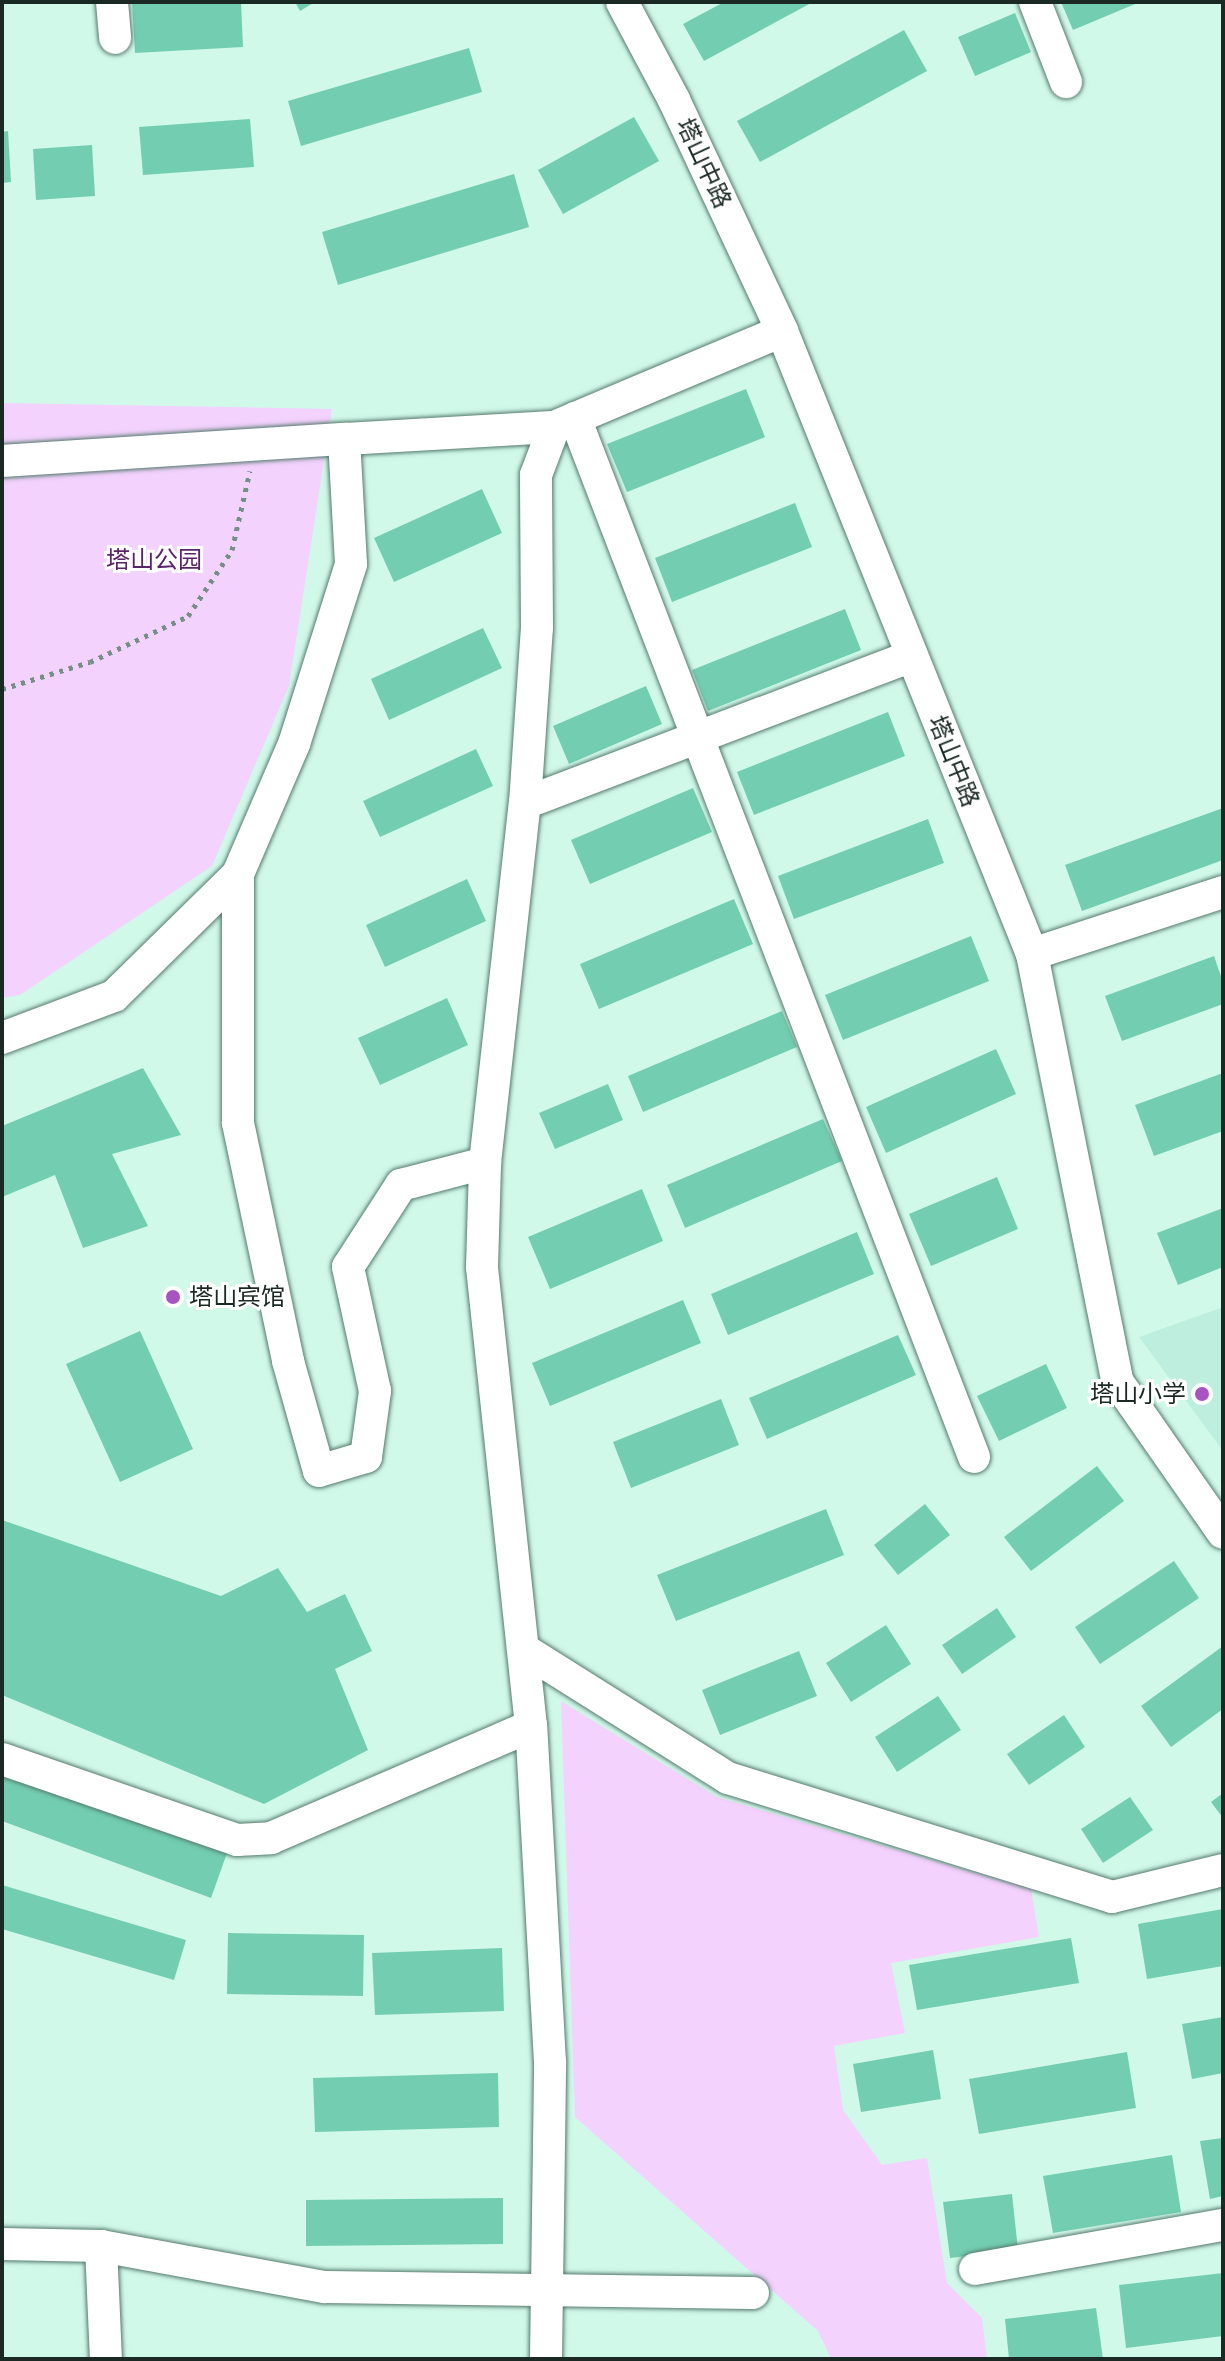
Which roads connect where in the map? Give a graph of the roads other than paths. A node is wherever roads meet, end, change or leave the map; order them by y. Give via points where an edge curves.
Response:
1 (112, 2) edge
2 (622, 2) edge
3 (1035, 2) edge
4 (115, 38) dead end
5 (1066, 82) dead end
6 (782, 331) junction
7 (564, 422) junction
8 (344, 439) junction
9 (2, 461) edge
10 (912, 656) junction
11 (700, 736) junction
12 (525, 803) junction
13 (238, 874) junction
14 (1223, 892) edge
15 (1032, 954) junction
16 (2, 1038) edge
17 (485, 1163) junction
18 (974, 1457) dead end
19 (1223, 1533) edge
20 (523, 1649) junction
21 (531, 1726) junction
22 (2, 1759) edge
23 (1223, 1870) edge
24 (1223, 2225) edge
25 (2, 2244) edge
26 (101, 2246) junction
27 (975, 2269) dead end
28 (547, 2288) junction
29 (753, 2293) dead end
30 (106, 2359) edge
31 (546, 2359) edge

1 - 4 street
2 - 6 street, 塔山中路
3 - 5 street
6 - 7 street
6 - 10 street, 塔山中路
7 - 8 street
7 - 11 street
7 - 12 street via 536,475 537,628
8 - 9 street
8 - 13 street via 351,564 294,744
10 - 11 street
10 - 15 street, 塔山中路
11 - 12 street
11 - 18 street
12 - 17 street
13 - 16 street via 114,996
13 - 17 street via 238,1123 288,1361 319,1471 366,1457 375,1391 348,1267 401,1185
14 - 15 street
15 - 19 street, 塔山中路 via 1117,1381
17 - 20 street via 482,1267
20 - 21 street
20 - 23 street via 728,1778 1112,1897
21 - 22 street via 271,1838 237,1840
21 - 28 street via 550,2062
24 - 27 street
25 - 26 street
26 - 28 street via 325,2287
26 - 30 street
28 - 29 street
28 - 31 street

